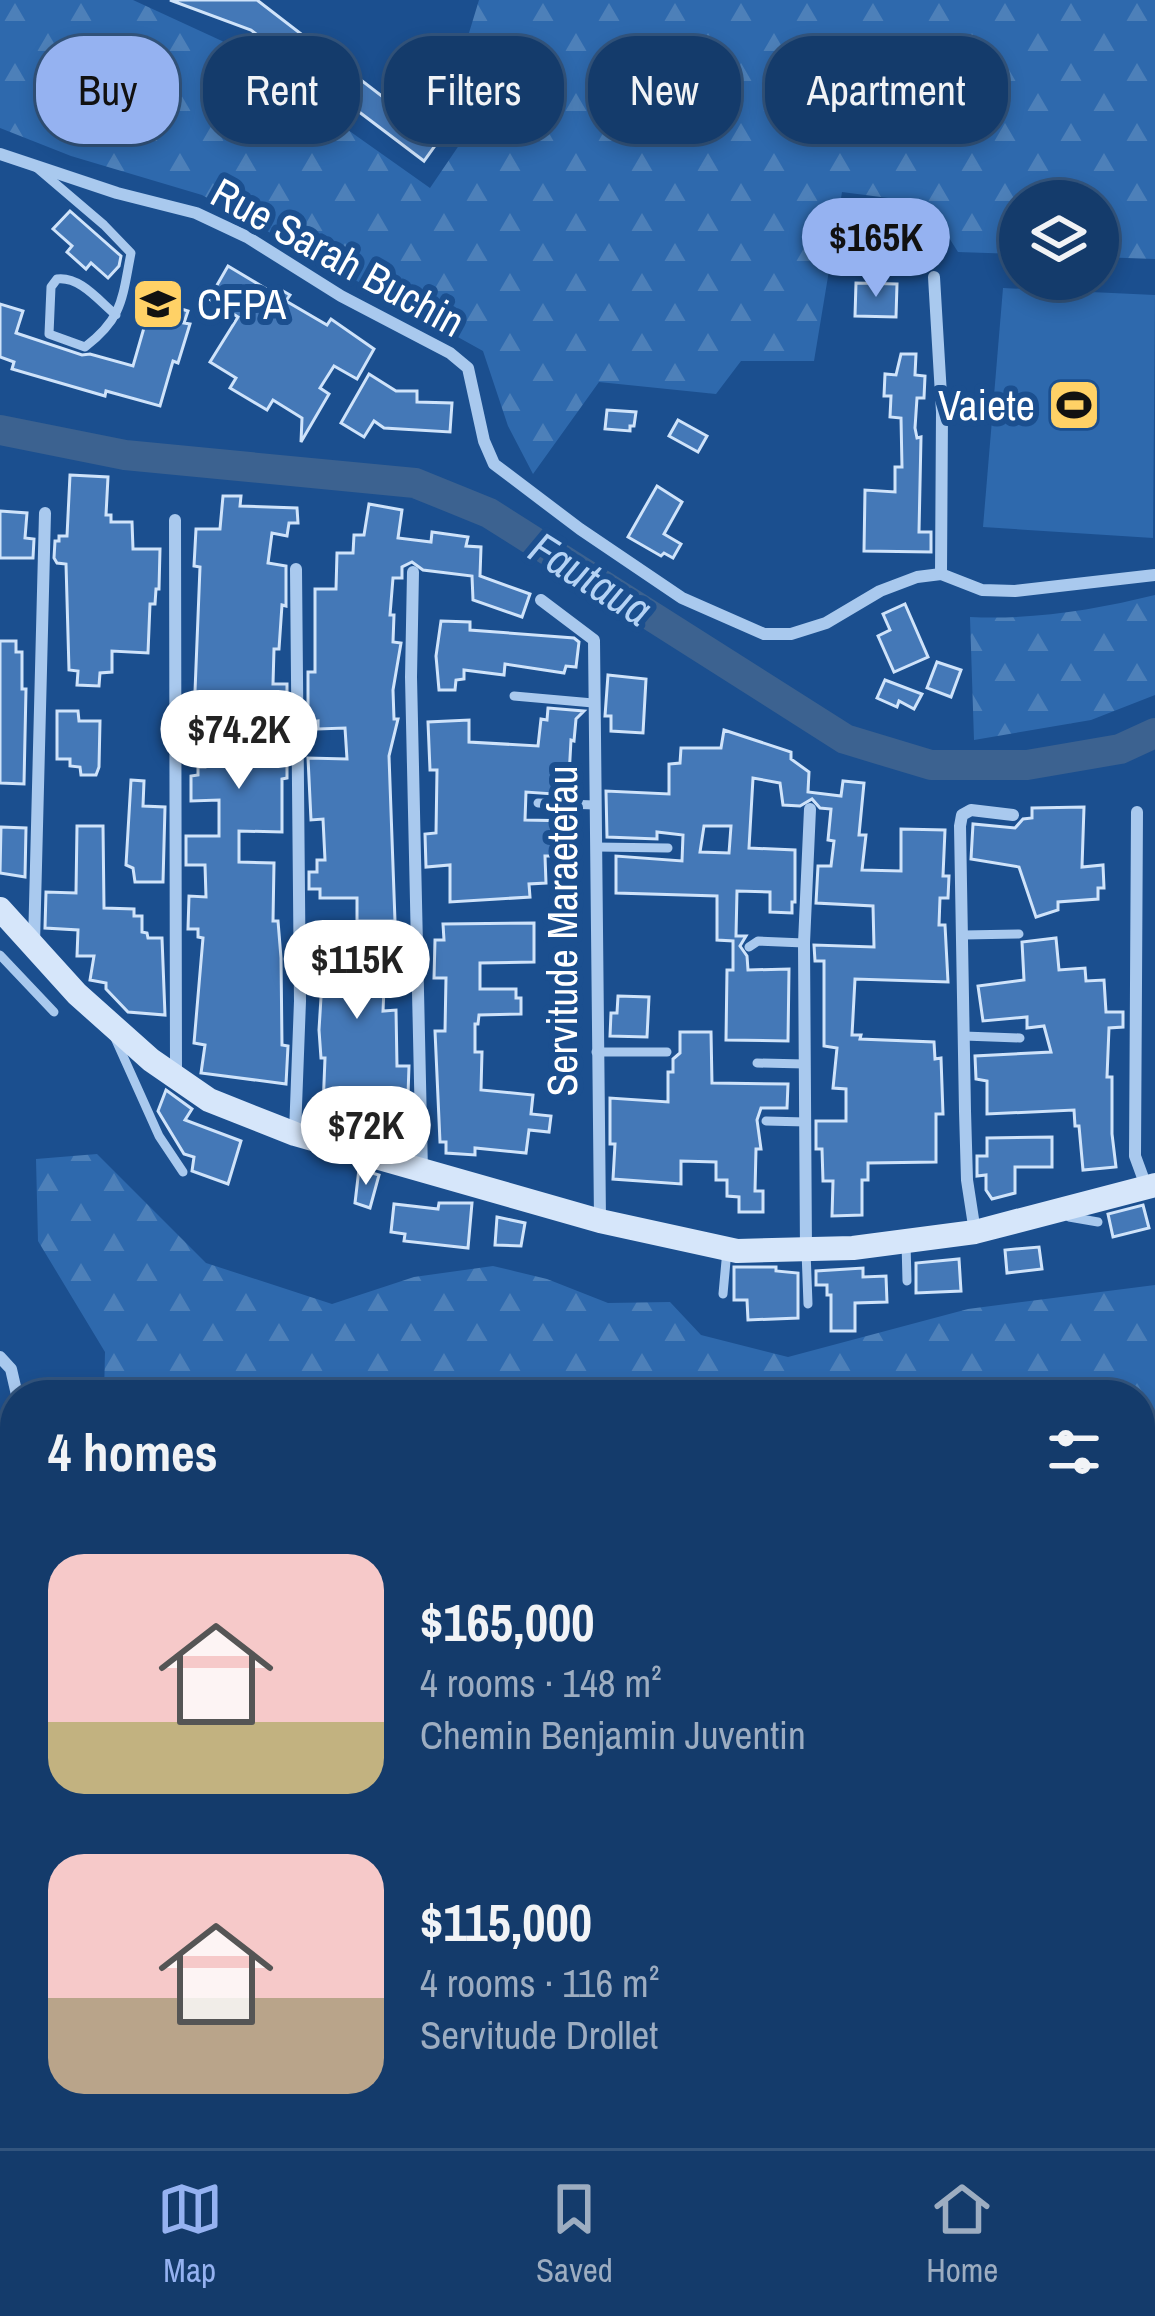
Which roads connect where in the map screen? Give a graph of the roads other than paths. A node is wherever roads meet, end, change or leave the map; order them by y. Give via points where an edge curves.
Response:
1 (0, 154) edge
2 (36, 167) junction
3 (934, 277) dead end
4 (116, 315) junction
5 (45, 514) dead end
6 (175, 520) dead end
7 (296, 569) dead end
8 (413, 572) dead end
9 (941, 574) junction
10 (1155, 574) edge
11 (541, 600) dead end
12 (514, 696) dead end
13 (593, 703) junction
14 (538, 803) dead end
15 (595, 805) junction
16 (810, 809) dead end
17 (1136, 812) dead end
18 (1013, 815) dead end
19 (596, 847) junction
20 (668, 848) dead end
21 (2, 918) edge
22 (1018, 934) dead end
23 (964, 935) junction
24 (804, 943) junction
25 (749, 947) dead end
26 (34, 949) junction
27 (0, 955) edge
28 (54, 1012) dead end
29 (106, 1018) junction
30 (964, 1036) junction
31 (1020, 1038) dead end
32 (596, 1052) junction
33 (667, 1052) dead end
34 (757, 1063) dead end
35 (806, 1064) junction
36 (176, 1080) junction
37 (766, 1121) dead end
38 (806, 1122) junction
39 (296, 1134) junction
40 (422, 1171) junction
41 (183, 1172) dead end
42 (1151, 1186) edge
43 (1052, 1214) junction
44 (600, 1221) junction
45 (1098, 1222) dead end
46 (975, 1232) junction
47 (905, 1242) junction
48 (727, 1250) junction
49 (806, 1251) junction
50 (908, 1281) dead end
51 (723, 1294) dead end
52 (808, 1304) dead end

1 - 2 street, Rue Sarah Buchin
2 - 4 lane via 130,253
2 - 9 street, Rue Sarah Buchin via 196,213 450,353 468,368 494,464 651,578 726,618 764,634 791,634 897,583
3 - 9 street
4 - 4 lane via 85,347 64,343 49,334 51,287 67,278
5 - 26 street
6 - 36 street
7 - 39 street
8 - 40 street
9 - 10 street via 982,590 1015,591
11 - 13 street, Servitude Maraetefau via 594,640
12 - 13 lane
13 - 15 street, Servitude Maraetefau
14 - 15 lane
15 - 19 street, Servitude Maraetefau
16 - 24 street
17 - 42 street via 1135,1156
18 - 23 street via 962,814
19 - 20 lane
19 - 32 street, Servitude Maraetefau
21 - 26 main road
22 - 23 lane
23 - 30 street
24 - 25 lane via 758,940
24 - 35 street
26 - 29 main road
27 - 28 lane
29 - 36 main road
29 - 41 lane
30 - 31 lane
30 - 46 street
32 - 33 lane
32 - 44 street, Servitude Maraetefau
34 - 35 lane
35 - 38 street
36 - 39 main road
37 - 38 lane
38 - 49 street
39 - 40 main road
40 - 44 main road
42 - 43 main road
43 - 45 lane
43 - 46 main road
44 - 48 main road
46 - 47 main road
47 - 49 main road
47 - 50 lane
48 - 49 main road
48 - 51 lane
49 - 52 lane

